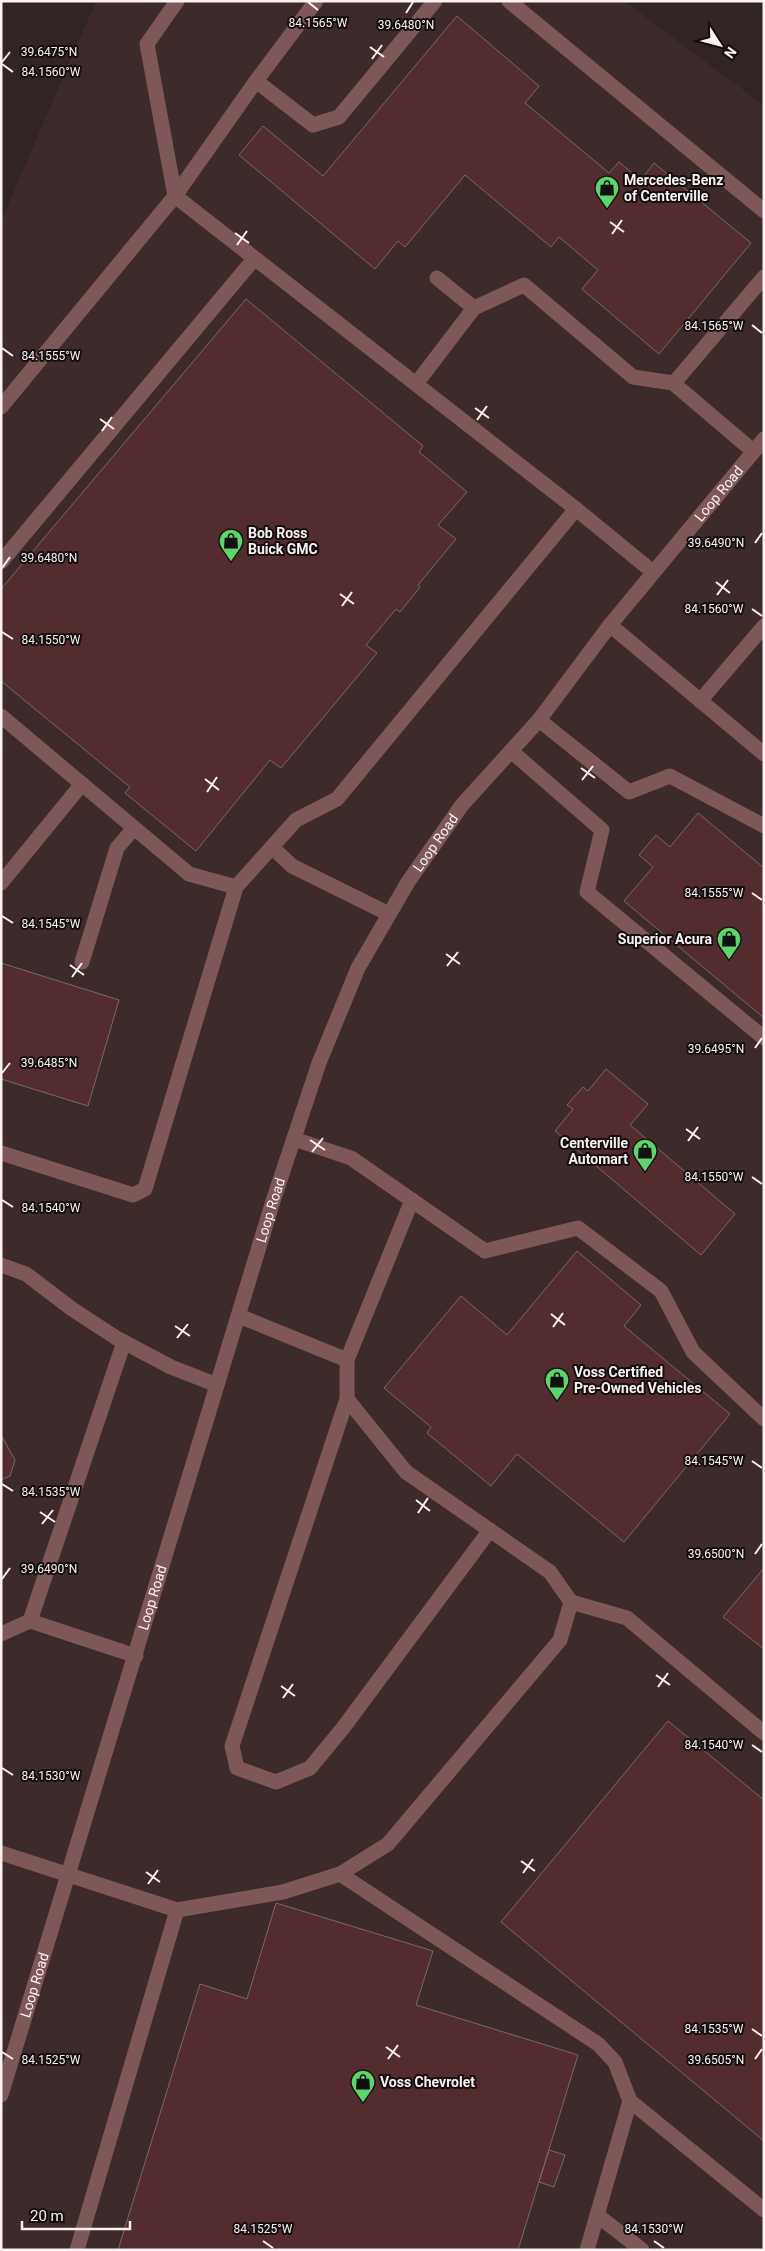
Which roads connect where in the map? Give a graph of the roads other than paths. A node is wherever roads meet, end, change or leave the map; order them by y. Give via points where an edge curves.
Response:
1 (177, 1) edge
2 (316, 1) edge
3 (435, 1) edge
4 (509, 1) edge
5 (256, 81) junction
6 (175, 196) junction
7 (764, 211) edge
8 (254, 259) junction
9 (764, 277) edge
10 (437, 278) dead end
11 (474, 308) junction
12 (416, 384) junction
13 (674, 384) junction
14 (1, 407) edge
15 (764, 439) edge
16 (753, 451) junction
17 (576, 509) junction
18 (1, 562) edge
19 (653, 572) junction
20 (610, 625) junction
21 (764, 626) edge
22 (700, 701) junction
23 (539, 720) junction
24 (3, 722) edge
25 (511, 751) junction
26 (764, 754) edge
27 (82, 784) junction
28 (764, 826) edge
29 (134, 828) junction
30 (272, 847) junction
31 (1, 883) edge
32 (236, 887) junction
33 (389, 914) junction
34 (82, 962) dead end
35 (764, 1038) edge
36 (294, 1139) junction
37 (1, 1153) edge
38 (412, 1200) junction
39 (1, 1265) edge
40 (238, 1316) junction
41 (124, 1342) junction
42 (347, 1360) junction
43 (217, 1385) junction
44 (347, 1399) junction
45 (764, 1419) edge
46 (490, 1530) junction
47 (571, 1602) junction
48 (30, 1621) junction
49 (1, 1634) edge
50 (136, 1656) junction
51 (764, 1733) edge
52 (1, 1853) edge
53 (69, 1874) junction
54 (340, 1874) junction
55 (177, 1910) junction
56 (1, 2096) edge
57 (630, 2101) junction
58 (764, 2210) edge
59 (597, 2215) junction
60 (77, 2250) edge
61 (587, 2250) edge
62 (642, 2250) edge

1 - 6 street via 147,44
2 - 5 street
3 - 5 street via 339,117 313,125
4 - 7 street
5 - 6 street
6 - 8 street
6 - 14 street
8 - 12 street
8 - 18 street
9 - 13 street
10 - 11 street
11 - 12 street
11 - 13 street via 524,285 633,377
12 - 17 street
13 - 16 street
15 - 16 street, Loop Road
16 - 19 street, Loop Road
17 - 19 street
17 - 30 street via 337,799 296,820
19 - 20 street, Loop Road
20 - 22 street
20 - 23 street, Loop Road
21 - 22 street
22 - 26 street
23 - 25 street, Loop Road
23 - 28 street via 629,792 670,776
24 - 27 street
25 - 33 street, Loop Road via 462,805
25 - 35 street via 602,830 587,892
27 - 29 street
27 - 31 street
29 - 32 street via 189,874
29 - 34 street via 117,848
30 - 32 street
30 - 33 street via 292,866
32 - 37 street via 145,1189 133,1195
33 - 36 street, Loop Road via 358,968 319,1063
36 - 38 street via 351,1158
36 - 40 street, Loop Road
38 - 42 street
38 - 45 street via 486,1250 578,1228 661,1292 693,1352
39 - 41 street via 26,1274 72,1309
40 - 42 street
40 - 43 street, Loop Road
41 - 43 street via 171,1367
41 - 48 street
42 - 44 street
43 - 50 street, Loop Road
44 - 46 street via 406,1472
44 - 46 street via 232,1746 237,1768 276,1782 310,1768
46 - 47 street via 550,1572
47 - 51 street via 628,1618
47 - 54 street via 560,1640 388,1844
48 - 49 street
48 - 50 street
50 - 53 street, Loop Road
52 - 53 street
53 - 55 street
53 - 56 street, Loop Road
54 - 55 street via 283,1892
54 - 57 street via 598,2044 615,2062
55 - 60 street
57 - 58 street
57 - 59 street
59 - 61 street
59 - 62 street

